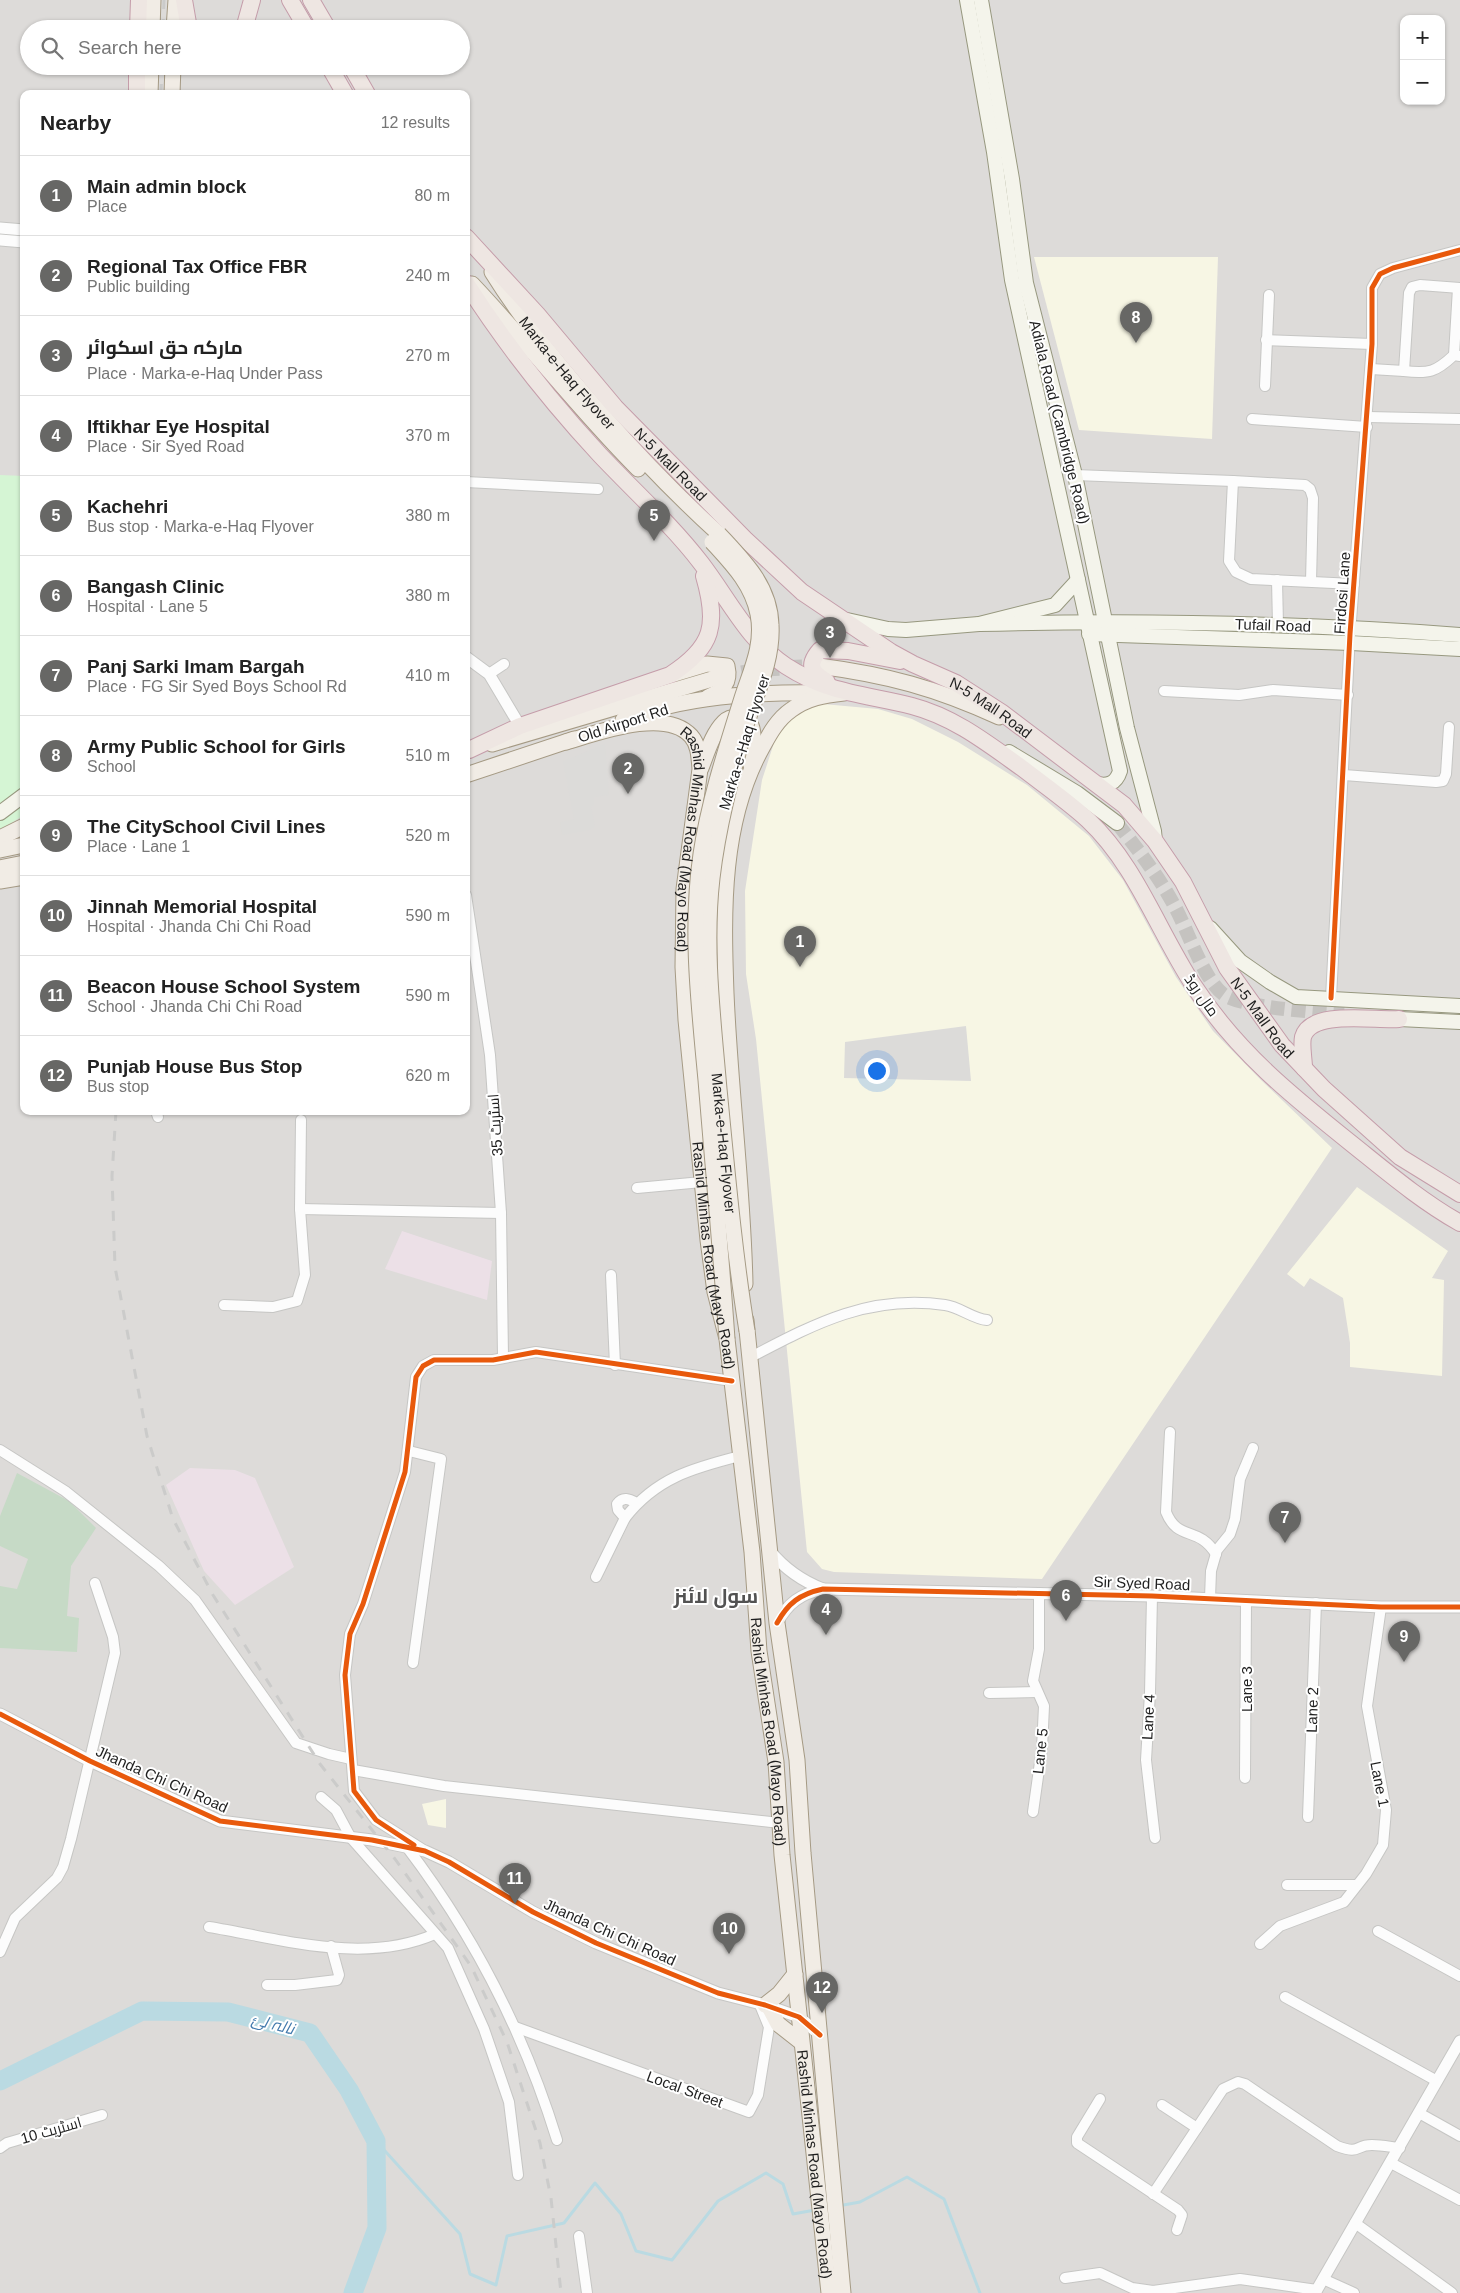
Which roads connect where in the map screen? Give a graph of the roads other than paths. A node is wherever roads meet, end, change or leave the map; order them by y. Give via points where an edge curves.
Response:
1 (139, 0) edge
2 (153, 0) edge
3 (176, 0) edge
4 (184, 0) edge
5 (252, 0) edge
6 (290, 0) edge
7 (311, 0) edge
8 (967, 0) edge
9 (981, 0) edge
10 (138, 20) edge
11 (152, 20) edge
12 (175, 20) edge
13 (187, 20) edge
14 (246, 20) edge
15 (302, 20) edge
16 (323, 20) edge
17 (137, 75) edge
18 (151, 75) edge
19 (173, 75) edge
20 (334, 75) edge
21 (356, 75) edge
22 (137, 90) edge
23 (150, 90) edge
24 (172, 90) edge
25 (343, 90) edge
26 (365, 90) edge
27 (0, 228) edge
28 (20, 230) edge
29 (0, 240) edge
30 (20, 242) edge
31 (470, 242) edge
32 (1460, 250) edge
33 (482, 256) junction
34 (470, 282) edge
35 (1459, 288) edge
36 (470, 289) edge
37 (1269, 296) dead end
38 (1266, 340) junction
39 (1372, 344) junction
40 (1457, 356) edge
41 (1371, 369) junction
42 (1404, 371) junction
43 (1265, 386) dead end
44 (1252, 419) dead end
45 (1460, 419) edge
46 (1367, 422) junction
47 (1075, 475) junction
48 (1233, 480) junction
49 (470, 482) edge
50 (598, 488) dead end
51 (716, 538) junction
52 (700, 562) junction
53 (1078, 580) junction
54 (1277, 580) junction
55 (1312, 582) junction
56 (1354, 584) junction
57 (837, 616) junction
58 (979, 624) junction
59 (1278, 625) junction
60 (1351, 627) junction
61 (1087, 628) junction
62 (1108, 628) junction
63 (1460, 635) edge
64 (1351, 643) junction
65 (1460, 649) edge
66 (470, 660) edge
67 (504, 664) dead end
68 (913, 664) junction
69 (818, 666) tunnel mouth
70 (489, 674) junction
71 (670, 675) junction
72 (719, 677) tunnel mouth
73 (1164, 691) dead end
74 (844, 693) junction
75 (1348, 696) junction
76 (707, 698) junction
77 (520, 726) junction
78 (1020, 727) junction
79 (1449, 727) dead end
80 (979, 736) junction
81 (566, 742) junction
82 (470, 749) edge
83 (470, 749) edge
84 (700, 769) junction
85 (470, 774) edge
86 (1344, 775) junction
87 (747, 776) junction
88 (1094, 783) junction
89 (20, 795) edge
90 (20, 798) edge
91 (3, 811) edge
92 (1117, 823) tunnel mouth
93 (20, 828) edge
94 (0, 838) edge
95 (1155, 841) junction
96 (20, 846) edge
97 (0, 850) edge
98 (20, 864) edge
99 (0, 868) edge
100 (20, 878) edge
101 (0, 881) edge
102 (470, 922) edge
103 (1204, 922) junction
104 (1331, 998) junction
105 (1460, 1006) edge
106 (1399, 1019) joint
107 (1460, 1022) edge
108 (1304, 1068) junction
109 (301, 1120) dead end
110 (1400, 1156) junction
111 (1387, 1172) junction
112 (702, 1182) junction
113 (637, 1188) dead end
114 (1460, 1194) edge
115 (1460, 1202) edge
116 (300, 1209) junction
117 (501, 1213) junction
118 (1460, 1218) edge
119 (1460, 1223) edge
120 (611, 1275) dead end
121 (224, 1305) dead end
122 (988, 1320) dead end
123 (747, 1332) junction
124 (727, 1339) junction
125 (503, 1356) junction
126 (749, 1358) junction
127 (615, 1365) junction
128 (732, 1381) junction
129 (1170, 1432) dead end
130 (1253, 1448) dead end
131 (0, 1450) edge
132 (409, 1451) junction
133 (740, 1456) junction
134 (637, 1503) junction
135 (625, 1518) junction
136 (770, 1551) junction
137 (1216, 1554) junction
138 (596, 1577) dead end
139 (95, 1583) dead end
140 (823, 1589) junction
141 (1039, 1593) junction
142 (1152, 1596) junction
143 (1210, 1598) junction
144 (1246, 1600) junction
145 (1316, 1603) junction
146 (1381, 1607) junction
147 (1460, 1607) edge
148 (777, 1623) junction
149 (413, 1662) dead end
150 (1037, 1692) junction
151 (989, 1693) dead end
152 (0, 1714) edge
153 (351, 1759) junction
154 (90, 1761) junction
155 (353, 1770) junction
156 (1245, 1778) dead end
157 (321, 1797) dead end
158 (1033, 1812) dead end
159 (1308, 1817) dead end
160 (780, 1823) junction
161 (351, 1838) junction
162 (1155, 1838) dead end
163 (406, 1846) junction
164 (425, 1851) junction
165 (1287, 1885) dead end
166 (1356, 1885) junction
167 (209, 1927) dead end
168 (1378, 1931) dead end
169 (435, 1934) junction
170 (1260, 1944) dead end
171 (331, 1946) junction
172 (0, 1952) edge
173 (795, 1974) junction
174 (1460, 1976) edge
175 (267, 1985) dead end
176 (1284, 1997) dead end
177 (765, 2006) junction
178 (799, 2018) junction
179 (515, 2027) junction
180 (820, 2035) junction
181 (1460, 2041) edge
182 (801, 2042) junction
183 (1437, 2081) junction
184 (1100, 2099) dead end
185 (1162, 2105) dead end
186 (1419, 2113) junction
187 (102, 2115) dead end
188 (1197, 2128) junction
189 (1460, 2136) edge
190 (558, 2140) dead end
191 (0, 2148) edge
192 (1400, 2148) junction
193 (1391, 2163) junction
194 (518, 2175) dead end
195 (1153, 2194) junction
196 (1460, 2200) edge
197 (1356, 2223) junction
198 (1177, 2230) dead end
199 (579, 2236) dead end
200 (1064, 2278) dead end
201 (1323, 2279) junction
202 (1316, 2292) edge
203 (587, 2293) edge
204 (830, 2293) edge
205 (843, 2293) edge
206 (1354, 2293) edge
207 (1452, 2293) edge

1 - 10 highway
2 - 11 main road
3 - 12 main road
4 - 13 highway
5 - 14 highway
6 - 15 highway
7 - 16 highway
8 - 53 main road, Adiala Road (Cambridge Road) via 994,152 1012,280
9 - 47 main road, Adiala Road (Cambridge Road) via 1012,179 1026,283
17 - 22 highway
18 - 23 main road
19 - 24 main road
20 - 25 highway
21 - 26 highway
27 - 28 street
29 - 30 street
31 - 33 highway, N-5 Mall Road
32 - 39 street, Firdosi Lane via 1380,274 1372,288
33 - 51 main road, Marka-e-Haq Flyover via 526,324 569,377
33 - 57 highway, N-5 Mall Road via 537,314 615,407 752,546 802,592
34 - 51 main road, Marka-e-Haq Flyover via 506,319 607,438
35 - 40 street
35 - 42 street via 1420,285 1412,287 1408,293
36 - 52 highway via 526,368 598,453
37 - 38 street
38 - 39 street
38 - 43 street
39 - 41 street, Firdosi Lane
40 - 42 street via 1439,369 1424,374
41 - 42 street
41 - 46 street, Firdosi Lane
44 - 46 street
45 - 46 street
46 - 56 street, Firdosi Lane
47 - 48 street
47 - 62 main road, Adiala Road (Cambridge Road)
48 - 54 street via 1229,561 1236,572 1251,579
48 - 55 street via 1305,485 1310,489 1313,498
49 - 50 street
51 - 123 main road, Marka-e-Haq Flyover, bridge via 760,582 768,602 771,624 765,673 741,744 720,824 710,913 714,1034 733,1239
51 - 124 main road, Marka-e-Haq Flyover, bridge via 744,579 758,614 760,636 753,673 707,823 701,854 697,918 699,1005
52 - 71 highway via 712,603 713,621 709,635 697,653
52 - 74 highway via 746,628 767,651 785,666
53 - 58 main road via 1055,605
53 - 61 main road, Adiala Road (Cambridge Road)
54 - 55 street
54 - 59 street
55 - 56 street
56 - 60 street, Firdosi Lane
57 - 58 main road via 863,624 906,630
57 - 68 highway, N-5 Mall Road
58 - 61 main road, Tufail Road
59 - 60 main road, Tufail Road
59 - 62 main road, Tufail Road
60 - 63 main road, Tufail Road
60 - 64 street, Firdosi Lane
61 - 62 main road, Tufail Road
61 - 88 main road, Adiala Road (Cambridge Road) via 1120,771 1112,784
62 - 64 main road, Tufail Road
62 - 95 main road, Adiala Road (Cambridge Road) via 1127,728
64 - 65 main road, Tufail Road
64 - 75 street, Firdosi Lane
66 - 70 street
67 - 70 street
68 - 74 highway via 848,650 820,650 812,662 814,673
68 - 78 highway, N-5 Mall Road via 956,683
69 - 78 main road via 867,672 916,684
70 - 77 street
71 - 76 main road via 707,664 727,666 730,677 727,684
71 - 77 highway
72 - 83 main road
73 - 75 street via 1239,695 1273,690
74 - 76 main road, Old Airport Rd via 794,692
74 - 80 highway, مال روڈ via 913,706 949,719
74 - 87 main road, Rashid Minhas Road (Mayo Road) via 820,696 790,710 770,733
75 - 86 street, Firdosi Lane
76 - 81 main road, Old Airport Rd via 640,713
77 - 82 highway
78 - 88 highway, N-5 Mall Road
79 - 86 street via 1443,781
80 - 92 main road via 1030,763
80 - 111 highway, مال روڈ via 1070,803 1096,828 1138,886 1195,987 1235,1041 1277,1084
81 - 84 main road, Rashid Minhas Road (Mayo Road) via 633,722 668,725 682,729 692,737 699,752
81 - 85 main road, Old Airport Rd
84 - 87 main road via 716,732 725,721 744,717 752,729
84 - 112 main road, Rashid Minhas Road (Mayo Road) via 688,848 682,923 686,1020
86 - 104 street, Firdosi Lane
87 - 123 main road, Rashid Minhas Road (Mayo Road) via 730,846 724,905 727,1018
88 - 95 highway, N-5 Mall Road via 1124,805
89 - 91 main road
90 - 91 main road
93 - 94 main road
95 - 103 highway, N-5 Mall Road via 1183,882
96 - 97 main road
98 - 99 main road
100 - 101 main road
102 - 117 street, اسٹریٹ 35 via 490,1055
103 - 104 main road via 1240,961 1270,982 1296,996
103 - 108 highway, N-5 Mall Road via 1227,968 1282,1045
104 - 105 main road
106 - 107 main road
106 - 108 highway via 1324,1018 1309,1026 1303,1038
108 - 110 highway, N-5 Mall Road
109 - 116 street
110 - 111 highway via 1433,1185 1432,1191 1416,1188
110 - 114 highway, N-5 Mall Road
111 - 119 highway, مال روڈ via 1437,1210
112 - 113 street
112 - 124 main road, Rashid Minhas Road (Mayo Road) via 715,1292
115 - 118 highway via 1441,1192 1438,1194 1441,1202
116 - 117 street
116 - 121 street via 305,1275 297,1302 273,1307
117 - 125 street, اسٹریٹ 35
120 - 127 street
122 - 126 street via 946,1305 901,1303 867,1306 799,1331
123 - 126 main road, Rashid Minhas Road (Mayo Road)
124 - 128 main road, Rashid Minhas Road (Mayo Road)
125 - 127 street via 536,1352
125 - 132 street via 493,1360 434,1360 423,1366 416,1377
126 - 136 main road, Rashid Minhas Road (Mayo Road)
127 - 128 street
128 - 133 main road, Rashid Minhas Road (Mayo Road)
129 - 137 street via 1166,1512 1170,1523 1178,1531 1191,1532 1203,1538
130 - 137 street via 1240,1480 1235,1520
131 - 153 street via 65,1492 159,1566 195,1600 296,1743
132 - 149 street via 441,1459
132 - 153 street via 369,1585 350,1634 345,1675
133 - 134 street via 684,1472 655,1488
133 - 160 main road, Rashid Minhas Road (Mayo Road) via 752,1552 759,1651 776,1762
134 - 135 street
134 - 135 street via 620,1500 618,1510
135 - 138 street
136 - 140 street, Sir Syed Road via 780,1563 807,1583
136 - 148 main road, Rashid Minhas Road (Mayo Road)
137 - 143 street via 1211,1571
139 - 154 street via 114,1637 115,1653
140 - 141 street, Sir Syed Road
140 - 148 street, Sir Syed Road via 808,1592 795,1600
141 - 142 street, Sir Syed Road
141 - 150 street, Lane 5 via 1039,1649 1033,1681
142 - 143 street, Sir Syed Road
142 - 162 street, Lane 4 via 1146,1760
143 - 144 street, Sir Syed Road
144 - 145 street, Sir Syed Road
144 - 156 street, Lane 3
145 - 146 street, Sir Syed Road
145 - 159 street, Lane 2
146 - 147 street, Sir Syed Road
146 - 166 street, Lane 1 via 1367,1706 1386,1810 1383,1845
148 - 180 main road, Rashid Minhas Road (Mayo Road) via 797,1760
150 - 151 street
150 - 158 street, Lane 5 via 1044,1706 1044,1715
152 - 154 street, Jhanda Chi Chi Road
153 - 155 street
154 - 161 street, Jhanda Chi Chi Road via 220,1821
154 - 172 street via 63,1867 50,1887 15,1918
155 - 160 street via 444,1786
155 - 164 street via 354,1792 376,1820
157 - 161 street via 336,1810
160 - 173 main road, Rashid Minhas Road (Mayo Road)
161 - 163 street, Jhanda Chi Chi Road
161 - 169 street
163 - 164 street, Jhanda Chi Chi Road
163 - 179 street via 468,1935
164 - 177 street, Jhanda Chi Chi Road via 533,1912 596,1943 718,1993
165 - 166 street
166 - 170 street, Lane 1 via 1344,1902 1280,1926
167 - 171 street
168 - 174 street
169 - 171 street via 395,1947
169 - 194 street via 448,1948 484,2030 509,2102
171 - 175 street via 339,1975 337,1980
173 - 177 main road
173 - 178 main road, Rashid Minhas Road (Mayo Road)
176 - 183 street
177 - 178 street, Jhanda Chi Chi Road
177 - 179 street, Local Street via 769,2027 758,2095 749,2112
177 - 182 main road via 778,2024
178 - 180 street, Jhanda Chi Chi Road
178 - 182 main road, Rashid Minhas Road (Mayo Road)
179 - 190 street
180 - 205 main road, Rashid Minhas Road (Mayo Road)
181 - 183 street
182 - 204 main road, Rashid Minhas Road (Mayo Road)
183 - 186 street
184 - 195 street via 1077,2142
185 - 188 street
186 - 189 street
186 - 192 street
187 - 191 street, اسٹریٹ 10 via 7,2143
188 - 192 street via 1223,2090 1238,2082 1349,2151 1370,2145
188 - 195 street
192 - 193 street
193 - 196 street
193 - 197 street
195 - 198 street via 1182,2215
197 - 201 street
197 - 207 street
199 - 203 street
200 - 202 street via 1100,2273 1132,2288 1154,2291 1240,2279
201 - 202 street
201 - 206 street

